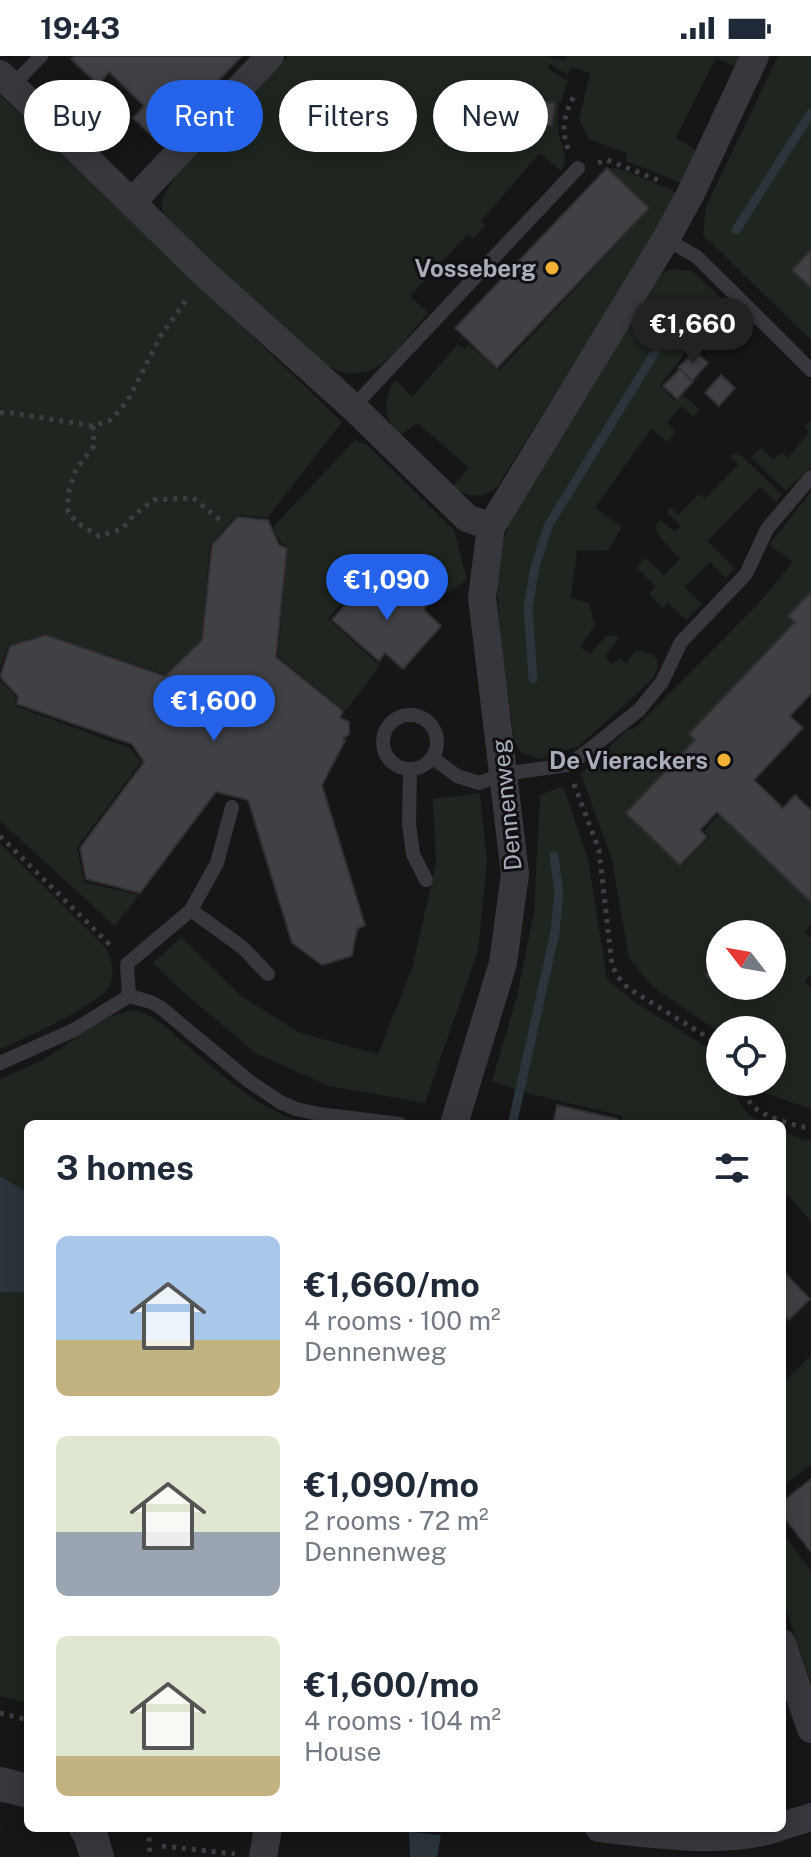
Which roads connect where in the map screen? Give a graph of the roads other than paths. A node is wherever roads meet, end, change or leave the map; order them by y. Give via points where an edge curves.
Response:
1 (41, 56) edge
2 (270, 56) edge
3 (755, 56) edge
4 (7, 80) edge
5 (578, 168) road end
6 (132, 202) junction
7 (666, 239) junction
8 (811, 370) edge
9 (353, 407) junction
10 (811, 477) edge
11 (491, 527) junction
12 (433, 758) junction
13 (410, 770) junction
14 (504, 774) junction
15 (232, 807) dead end
16 (426, 880) dead end
17 (191, 910) junction
18 (268, 974) dead end
19 (129, 996) junction
20 (0, 1063) edge
21 (368, 1120) edge
22 (455, 1120) edge
23 (786, 1655) edge
24 (811, 1729) edge
25 (0, 1784) edge
26 (24, 1790) edge
27 (811, 1817) edge
28 (786, 1825) edge
29 (89, 1832) edge
30 (267, 1832) edge
31 (637, 1832) edge
32 (764, 1832) edge
33 (97, 1857) edge
34 (263, 1857) edge

1 - 4 lane
2 - 6 street
3 - 7 street, Dennenweg
4 - 6 street
5 - 9 lane
6 - 9 street
7 - 8 lane via 697,257
7 - 11 street, Dennenweg
9 - 11 street via 467,518
10 - 14 lane via 767,529 746,574 681,642 662,682 639,710 567,765
11 - 14 street, Dennenweg via 482,597
12 - 13 lane
12 - 13 lane via 437,740 429,723 413,715 394,719 384,733 383,751 393,765
12 - 14 lane via 457,776 479,783
13 - 16 lane via 413,854
14 - 22 street, Dennenweg via 515,874 503,963
15 - 17 lane via 217,863
17 - 18 lane via 242,947
17 - 19 lane via 127,964
19 - 20 lane via 74,1030
19 - 21 lane via 160,1007 280,1102
23 - 24 street
25 - 26 street
27 - 28 street
29 - 33 street
30 - 34 street
31 - 32 street via 710,1837

